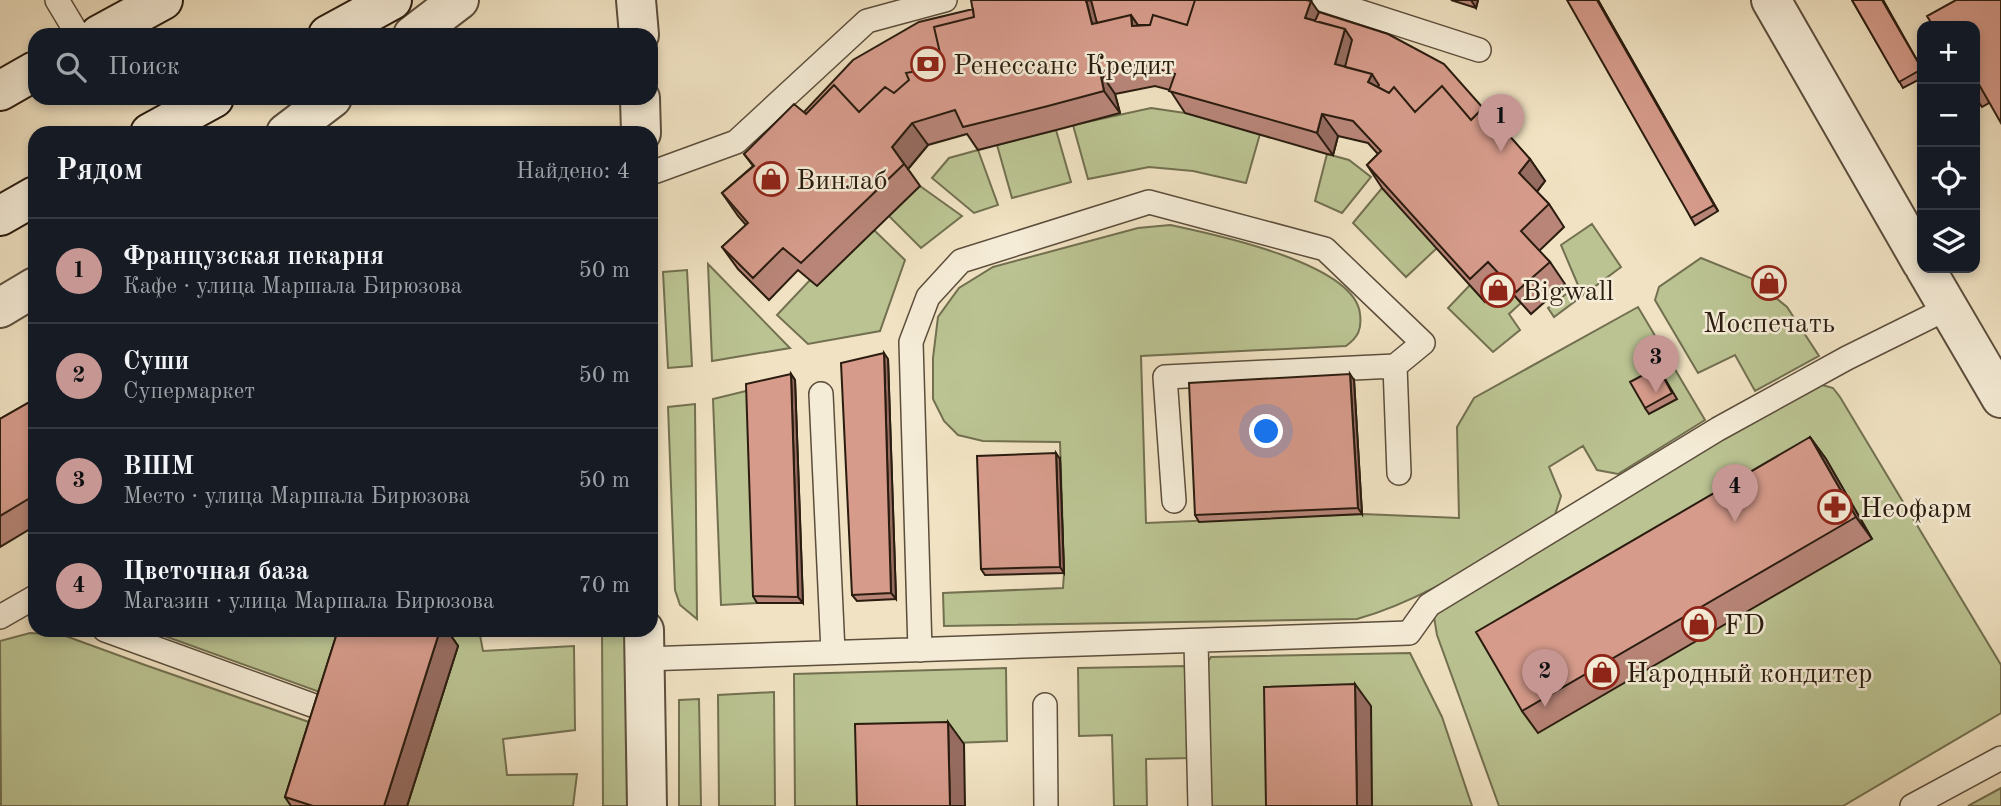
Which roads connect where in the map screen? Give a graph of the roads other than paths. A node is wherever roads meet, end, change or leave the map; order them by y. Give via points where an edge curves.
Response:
1 (57, 0) edge
2 (163, 0) edge
3 (392, 0) edge
4 (459, 0) edge
5 (636, 0) edge
6 (945, 0) edge
7 (1324, 0) edge
8 (1771, 0) edge
9 (74, 28) edge
10 (112, 28) edge
11 (341, 28) edge
12 (422, 28) edge
13 (638, 28) edge
14 (1479, 50) dead end
15 (28, 75) edge
16 (0, 91) edge
17 (201, 105) edge
18 (322, 105) edge
19 (640, 105) edge
20 (163, 126) edge
21 (295, 126) edge
22 (641, 126) edge
23 (658, 170) edge
24 (28, 200) edge
25 (0, 216) edge
26 (1917, 254) edge
27 (1928, 273) edge
28 (28, 290) edge
29 (0, 308) edge
30 (1948, 308) junction
31 (1395, 366) junction
32 (821, 394) dead end
33 (2001, 398) edge
34 (1399, 472) dead end
35 (1174, 502) dead end
36 (28, 603) edge
37 (0, 617) edge
38 (124, 637) edge
39 (1196, 642) junction
40 (644, 644) edge
41 (920, 650) junction
42 (833, 653) junction
43 (1045, 705) dead end
44 (334, 713) edge
45 (2001, 758) edge
46 (647, 806) edge
47 (1046, 806) edge
48 (1200, 806) edge
49 (1912, 806) edge

1 - 9 lane
2 - 10 street
3 - 11 street
4 - 12 street
5 - 13 street
6 - 23 lane via 867,21 736,142
7 - 14 lane
8 - 26 street
15 - 16 street
17 - 20 street
18 - 21 street
19 - 22 street
24 - 25 street
27 - 30 street
28 - 29 street
30 - 33 street
30 - 39 lane via 1718,429 1429,606 1409,633
31 - 34 lane
31 - 35 lane via 1165,377
31 - 41 lane via 1423,343 1325,249 1149,202 961,261 928,297 911,342
32 - 42 lane
36 - 37 lane
38 - 44 lane
39 - 41 lane
39 - 48 lane
40 - 42 lane
40 - 46 street
41 - 42 lane
43 - 47 lane
45 - 49 lane

